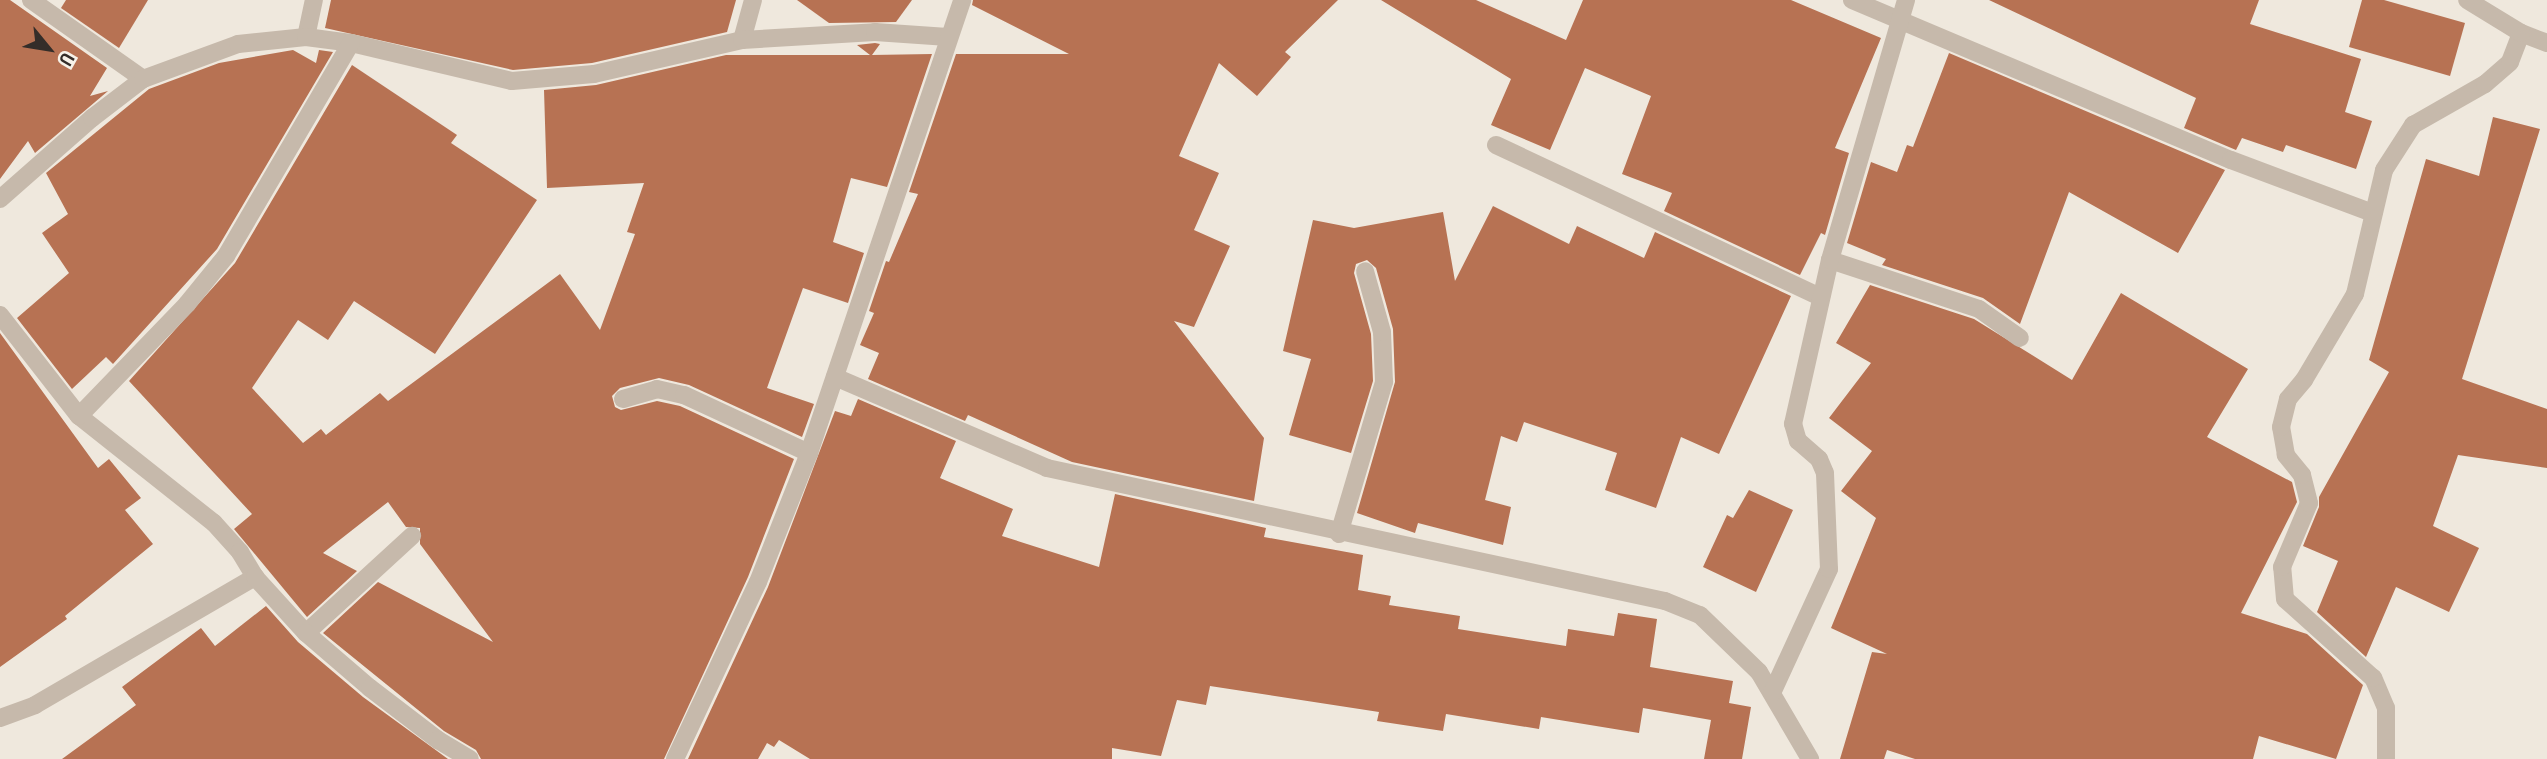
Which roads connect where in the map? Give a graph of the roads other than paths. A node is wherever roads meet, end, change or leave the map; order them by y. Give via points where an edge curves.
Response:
1 (31, 0) edge
2 (314, 0) edge
3 (753, 0) edge
4 (962, 0) edge
5 (1852, 0) edge
6 (1906, 0) edge
7 (2467, 0) edge
8 (1904, 19) junction
9 (2521, 33) junction
10 (306, 37) junction
11 (948, 37) junction
12 (742, 40) junction
13 (351, 43) junction
14 (2547, 43) edge
15 (143, 79) junction
16 (1496, 145) dead end
17 (0, 199) edge
18 (2373, 214) junction
19 (1830, 260) junction
20 (1365, 271) dead end
21 (1821, 297) junction
22 (0, 316) edge
23 (2020, 338) dead end
24 (835, 377) junction
25 (623, 399) dead end
26 (79, 416) junction
27 (809, 453) junction
28 (1339, 534) junction
29 (412, 536) dead end
30 (255, 577) junction
31 (306, 633) junction
32 (1772, 693) junction
33 (0, 718) edge
34 (470, 759) edge
35 (675, 759) edge
36 (1810, 759) edge
37 (2386, 759) edge

1 - 15 street
2 - 10 street
3 - 12 street
4 - 11 street
5 - 8 street
6 - 8 street
7 - 9 street
8 - 18 street via 2231,160
8 - 19 street
9 - 14 street
9 - 18 street via 2510,62 2485,84 2413,125 2384,170
10 - 13 street
10 - 15 street via 238,44
11 - 12 street via 875,32
11 - 24 street via 916,146
12 - 13 street via 594,74 512,81
13 - 26 street via 226,256 187,304
15 - 17 street
16 - 21 street
18 - 37 street via 2355,294 2305,380 2288,399 2281,428 2286,455 2302,475 2309,503 2282,567 2281,585 2296,613 2373,678 2386,708
19 - 21 street
19 - 23 street via 1979,309
20 - 28 street via 1382,332 1384,382
21 - 32 street via 1793,424 1798,441 1819,459 1825,473 1829,569
22 - 26 street
24 - 27 street
24 - 28 street via 1047,468
25 - 27 street via 657,389 684,395
26 - 30 street via 214,523
27 - 35 street via 753,594
28 - 32 street via 1665,601 1700,615 1730,641
29 - 31 street
30 - 31 street
30 - 33 street via 46,699
31 - 34 street via 438,740
32 - 36 street

